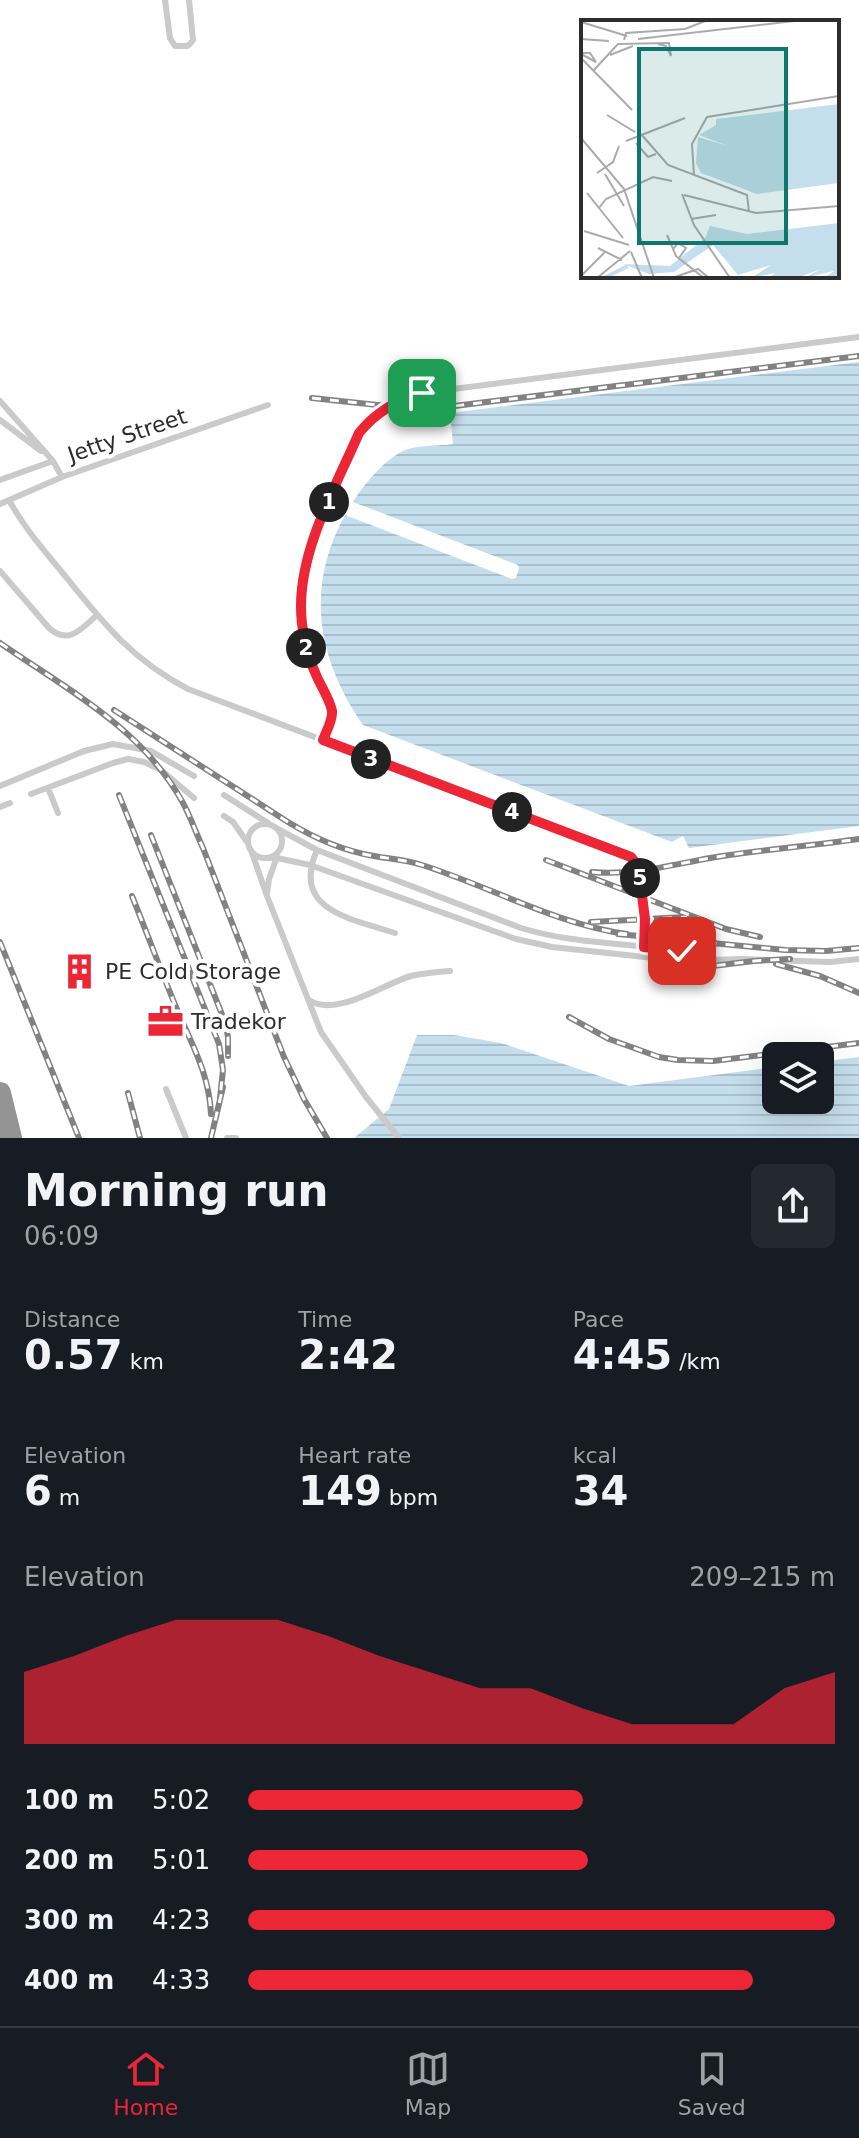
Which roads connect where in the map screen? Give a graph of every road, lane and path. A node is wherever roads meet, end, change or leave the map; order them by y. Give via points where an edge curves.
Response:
1 (165, 0) edge
2 (189, 0) edge
3 (859, 337) edge
4 (0, 401) edge
5 (268, 405) dead end
6 (0, 420) edge
7 (50, 458) junction
8 (62, 477) junction
9 (0, 480) edge
10 (9, 500) junction
11 (0, 504) edge
12 (0, 571) edge
13 (97, 615) junction
14 (323, 740) junction
15 (194, 776) dead end
16 (0, 786) edge
17 (48, 788) junction
18 (31, 794) dead end
19 (224, 795) dead end
20 (194, 798) dead end
21 (10, 803) dead end
22 (0, 807) edge
23 (58, 813) dead end
24 (224, 816) dead end
25 (273, 826) junction
26 (281, 847) junction
27 (250, 848) junction
28 (317, 850) junction
29 (265, 858) junction
30 (277, 858) junction
31 (310, 865) junction
32 (267, 896) junction
33 (395, 933) dead end
34 (644, 947) junction
35 (642, 957) junction
36 (713, 958) junction
37 (859, 959) edge
38 (450, 971) dead end
39 (306, 996) junction
40 (166, 1089) dead end
41 (0, 1093) edge
42 (11, 1138) edge
43 (186, 1138) edge
44 (227, 1138) edge
45 (236, 1138) edge
46 (399, 1138) edge

1 - 2 lane via 170,38 181,47 193,40
3 - 14 lane via 422,393 392,404 359,433 317,528 302,580 307,649 332,713
4 - 7 lane
5 - 8 lane, Jetty Street
6 - 7 lane
7 - 8 lane
7 - 9 lane
8 - 10 lane, Jetty Street
10 - 11 lane, Jetty Street
10 - 13 lane
12 - 13 lane via 58,635 75,633
13 - 14 lane via 132,652 188,689
14 - 34 lane via 631,857 639,872
15 - 16 lane via 151,751 113,744
17 - 18 lane
17 - 20 lane via 132,760 166,773
17 - 23 lane
19 - 25 lane
21 - 22 lane
24 - 27 lane
25 - 26 lane via 282,836
25 - 27 lane via 253,829
25 - 28 lane
26 - 29 lane
26 - 30 lane
27 - 29 lane
27 - 32 lane
28 - 31 lane
28 - 34 lane via 549,937
29 - 30 lane
30 - 31 lane
30 - 32 lane
31 - 33 lane via 315,894 324,907
31 - 35 lane via 516,939
32 - 39 lane
34 - 35 lane
34 - 36 lane
35 - 36 lane
36 - 37 lane
38 - 39 lane via 411,976 334,1006 313,1003
39 - 46 lane via 325,1039
40 - 43 lane
41 - 42 highway
44 - 45 lane

